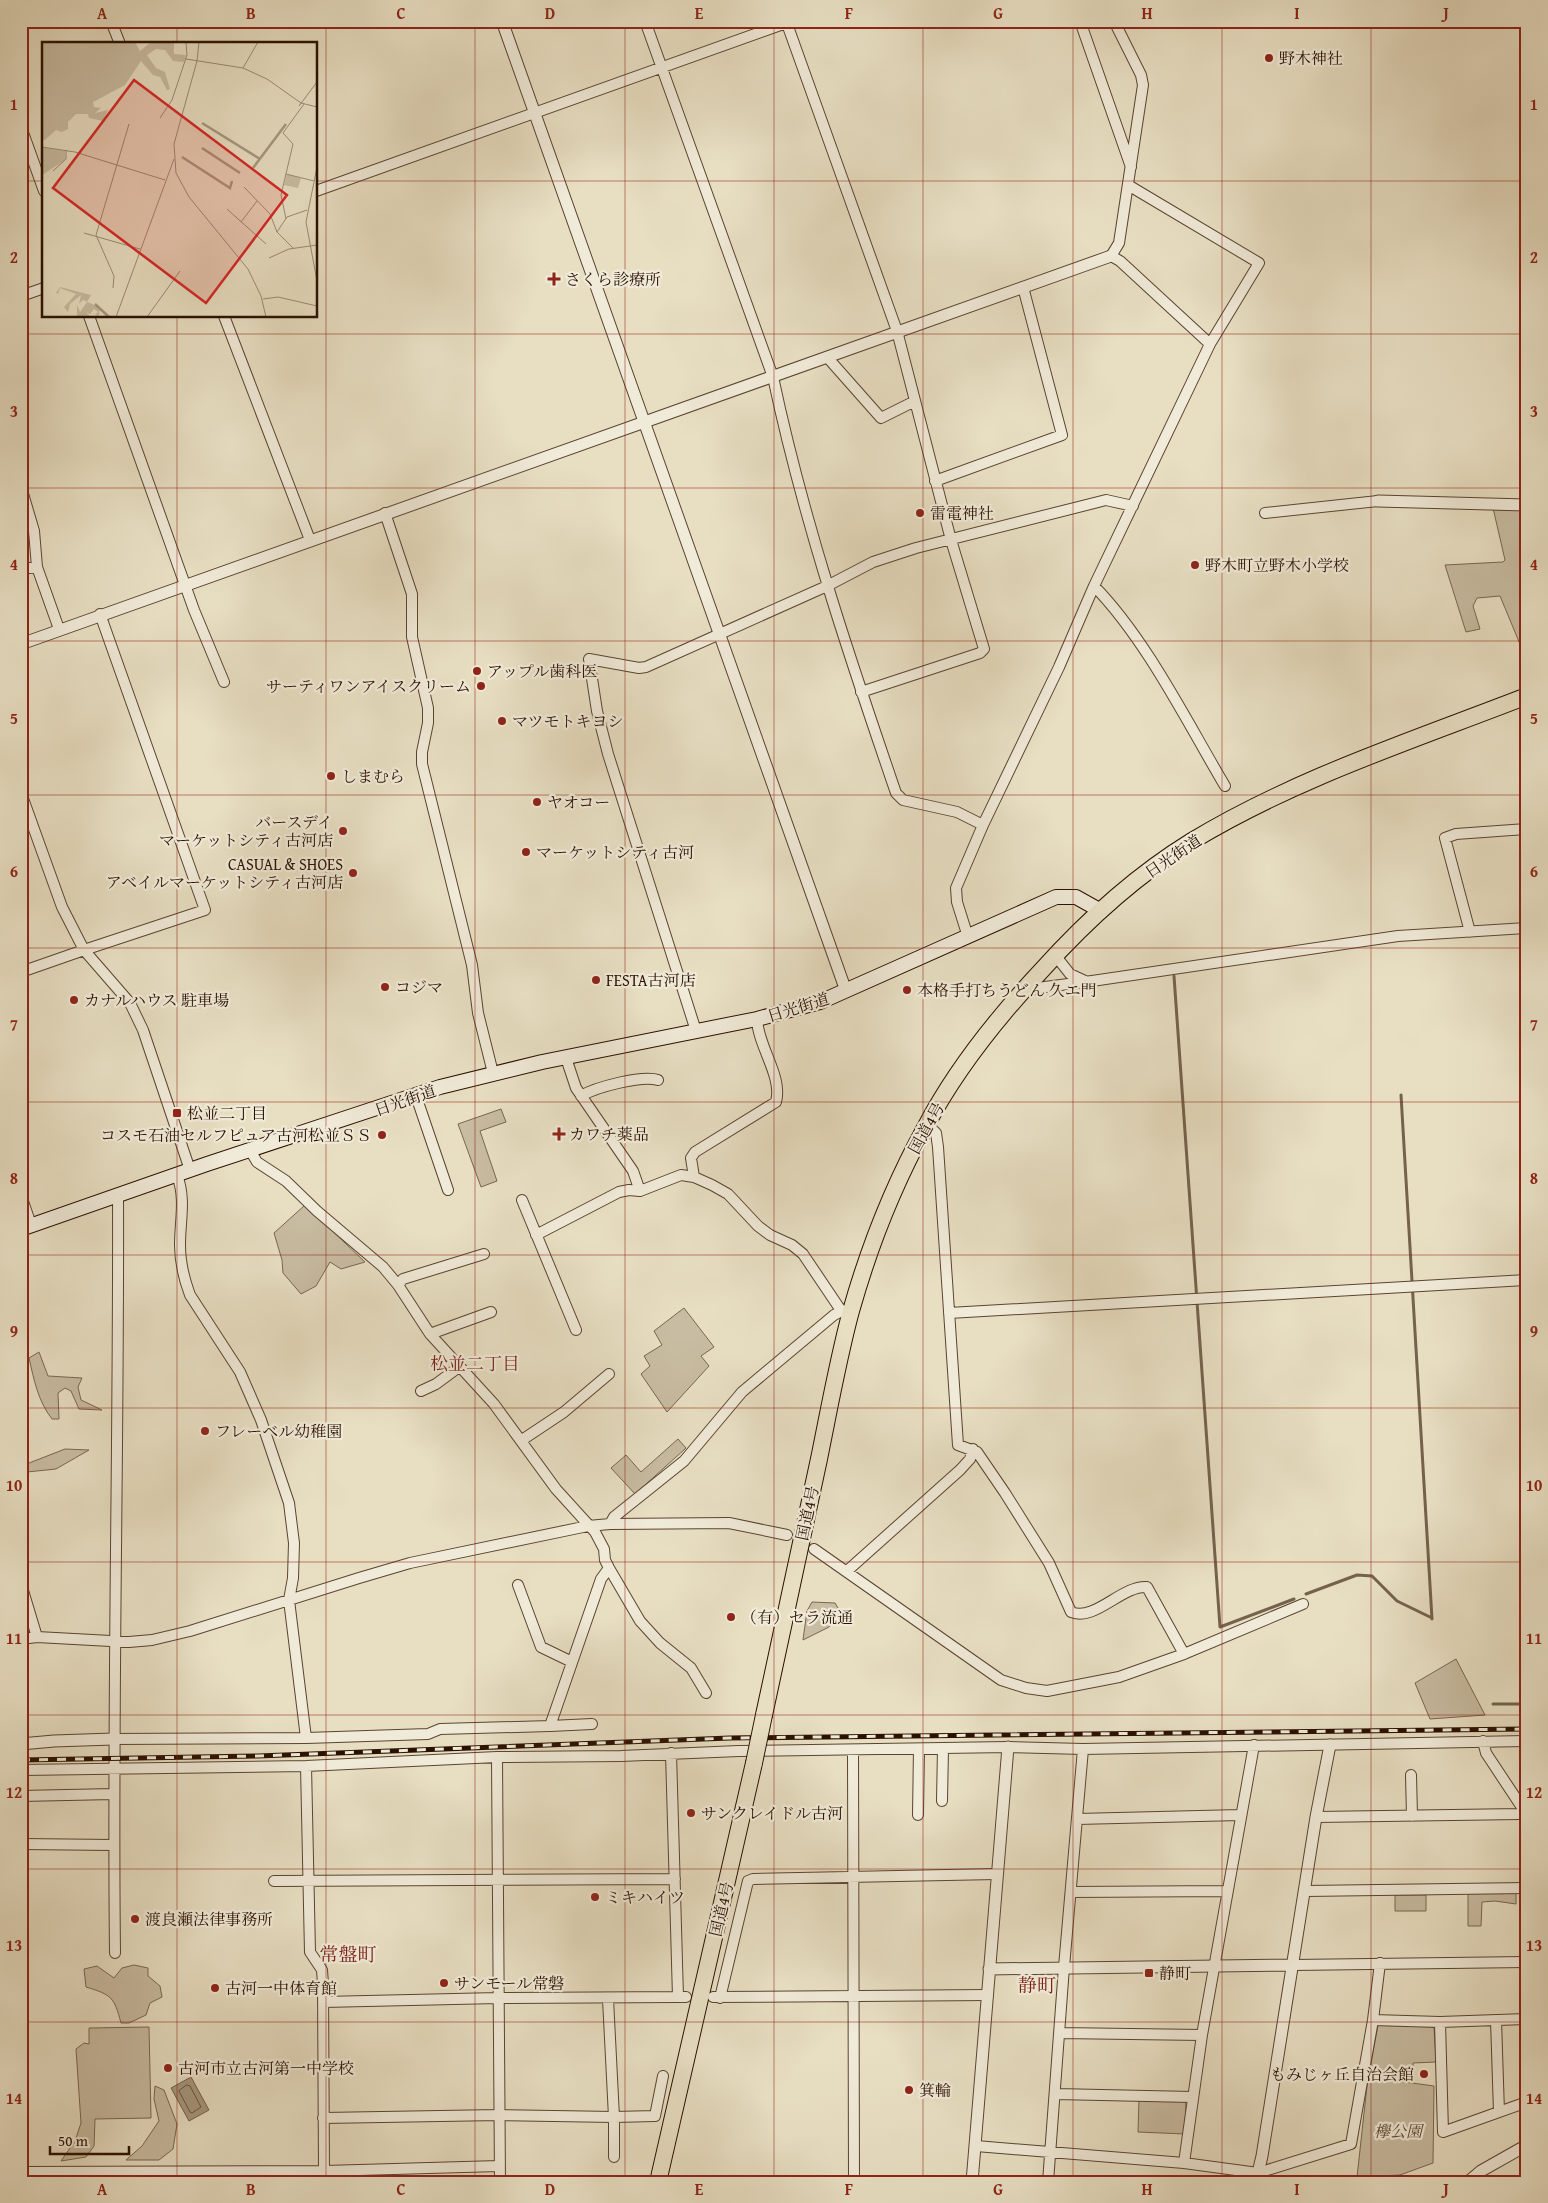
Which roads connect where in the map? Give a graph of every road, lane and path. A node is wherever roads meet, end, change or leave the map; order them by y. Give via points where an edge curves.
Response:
1 (111, 21) edge
2 (502, 21) edge
3 (645, 21) edge
4 (1080, 21) edge
5 (1114, 21) edge
6 (786, 22) edge
7 (119, 42) edge
8 (660, 67) junction
9 (534, 114) junction
10 (21, 127) edge
11 (1131, 168) junction
12 (42, 185) edge
13 (1128, 185) junction
14 (318, 190) edge
15 (1111, 256) junction
16 (1023, 287) junction
17 (42, 289) edge
18 (21, 296) edge
19 (90, 318) edge
20 (225, 318) edge
21 (897, 331) junction
22 (1210, 344) junction
23 (827, 357) junction
24 (773, 377) junction
25 (915, 401) junction
26 (644, 422) junction
27 (935, 481) junction
28 (21, 487) edge
29 (1378, 501) joint
30 (1527, 504) edge
31 (1133, 506) junction
32 (385, 513) junction
33 (1265, 513) dead end
34 (310, 540) junction
35 (951, 540) junction
36 (37, 567) junction
37 (21, 569) edge
38 (185, 585) junction
39 (827, 586) junction
40 (1094, 586) junction
41 (100, 614) junction
42 (59, 629) junction
43 (719, 636) junction
44 (21, 644) edge
45 (224, 682) dead end
46 (861, 692) junction
47 (1527, 696) edge
48 (1225, 786) dead end
49 (21, 793) edge
50 (983, 825) junction
51 (1527, 829) edge
52 (1100, 911) junction
53 (1527, 928) edge
54 (1470, 932) junction
55 (968, 937) junction
56 (84, 950) junction
57 (1055, 955) junction
58 (21, 972) edge
59 (1086, 981) junction
60 (846, 991) junction
61 (1020, 993) junction
62 (757, 1019) junction
63 (696, 1031) junction
64 (566, 1058) junction
65 (493, 1073) junction
66 (658, 1080) dead end
67 (416, 1096) junction
68 (581, 1096) junction
69 (927, 1124) junction
70 (250, 1150) junction
71 (184, 1172) junction
72 (694, 1177) junction
73 (448, 1190) dead end
74 (640, 1191) junction
75 (118, 1195) junction
76 (21, 1197) edge
77 (522, 1200) dead end
78 (26, 1227) edge
79 (536, 1235) junction
80 (484, 1254) dead end
81 (1527, 1280) edge
82 (398, 1285) junction
83 (491, 1312) dead end
84 (846, 1313) junction
85 (949, 1313) junction
86 (576, 1330) dead end
87 (430, 1334) junction
88 (459, 1367) junction
89 (609, 1374) dead end
90 (422, 1391) dead end
91 (522, 1440) junction
92 (973, 1450) junction
93 (610, 1524) junction
94 (588, 1526) junction
95 (787, 1535) dead end
96 (814, 1549) dead end
97 (609, 1568) junction
98 (847, 1571) junction
99 (21, 1584) edge
100 (518, 1585) dead end
101 (289, 1600) junction
102 (1303, 1604) dead end
103 (36, 1637) junction
104 (21, 1639) edge
105 (114, 1640) junction
106 (1184, 1654) junction
107 (572, 1662) junction
108 (706, 1693) dead end
109 (592, 1724) dead end
110 (550, 1726) junction
111 (306, 1738) junction
112 (113, 1739) junction
113 (1483, 1741) junction
114 (1527, 1741) edge
115 (21, 1744) edge
116 (1254, 1745) junction
117 (1330, 1745) junction
118 (1008, 1747) junction
119 (919, 1748) junction
120 (943, 1748) junction
121 (1083, 1749) junction
122 (853, 1750) junction
123 (672, 1753) junction
124 (497, 1757) junction
125 (306, 1766) junction
126 (21, 1770) edge
127 (113, 1770) junction
128 (1411, 1774) dead end
129 (113, 1794) junction
130 (21, 1796) edge
131 (942, 1801) dead end
132 (1526, 1813) edge
133 (918, 1815) dead end
134 (1240, 1815) junction
135 (1412, 1816) junction
136 (1316, 1817) junction
137 (1077, 1819) junction
138 (21, 1844) edge
139 (113, 1845) junction
140 (996, 1874) junction
141 (853, 1877) junction
142 (675, 1879) junction
143 (274, 1881) dead end
144 (498, 1881) junction
145 (309, 1882) junction
146 (1527, 1888) edge
147 (1226, 1891) junction
148 (1305, 1891) junction
149 (1071, 1892) junction
150 (115, 1953) dead end
151 (1527, 1962) edge
152 (1380, 1963) junction
153 (1294, 1965) junction
154 (1215, 1966) junction
155 (1064, 1967) junction
156 (989, 1969) junction
157 (853, 1995) junction
158 (988, 1995) junction
159 (498, 1998) junction
160 (608, 1999) junction
161 (323, 2002) junction
162 (1527, 2019) edge
163 (1373, 2020) junction
164 (1496, 2020) junction
165 (1440, 2022) junction
166 (1060, 2033) junction
167 (1202, 2035) junction
168 (663, 2076) dead end
169 (1056, 2094) junction
170 (1192, 2098) junction
171 (1527, 2102) edge
172 (1499, 2112) junction
173 (499, 2114) junction
174 (614, 2117) junction
175 (324, 2118) junction
176 (1527, 2145) edge
177 (976, 2146) junction
178 (1050, 2152) junction
179 (614, 2157) dead end
180 (1184, 2163) junction
181 (499, 2166) junction
182 (324, 2171) junction
183 (21, 2172) edge
184 (77, 2177) edge
185 (1255, 2177) edge
186 (500, 2182) edge
187 (658, 2182) edge
188 (854, 2182) edge
189 (972, 2182) edge
190 (1048, 2182) edge
191 (1468, 2182) edge

1 - 7 street
2 - 9 street
3 - 8 street
4 - 11 street
5 - 11 street via 1143,85
6 - 8 street
6 - 21 street
8 - 9 street
8 - 24 street
9 - 14 street
9 - 26 street
10 - 12 street
11 - 13 street
13 - 15 street via 1119,243
13 - 22 street via 1259,263
15 - 16 street
15 - 22 street
16 - 21 street
16 - 27 street via 1062,435
17 - 18 street
19 - 38 street
20 - 34 street
21 - 23 street
21 - 25 street
22 - 31 street
23 - 24 street
23 - 25 street via 881,418
24 - 26 street
24 - 39 street via 783,426
25 - 27 street
26 - 32 street
26 - 43 street
27 - 35 street
28 - 36 street via 34,531
29 - 30 street
29 - 33 street
31 - 35 street via 1106,500
31 - 40 street
32 - 34 street
32 - 65 street via 412,594 412,637 428,708 422,764 472,965 478,1013
34 - 38 street
35 - 39 street via 873,562
35 - 46 street via 984,649
36 - 37 street
36 - 42 street
38 - 41 street
38 - 45 street
39 - 43 street
39 - 46 street
40 - 48 street via 1148,655
40 - 50 street
41 - 42 street
41 - 56 street via 205,910
42 - 44 street
43 - 60 street
43 - 63 street via 646,667 590,659 597,711 608,754
46 - 50 street via 896,793 903,800 957,812
47 - 52 highway, 日光街道 via 1314,779 1244,812 1175,852
49 - 56 street via 62,907
50 - 55 street via 956,888
51 - 54 street via 1456,834 1445,838
52 - 55 main road, 日光街道 via 1076,897 1056,897
52 - 57 highway, 国道4号
53 - 54 street
54 - 59 street via 1398,936
55 - 60 main road, 日光街道
56 - 58 street
56 - 71 street via 130,1003 149,1048
57 - 59 street via 1070,974
57 - 61 highway, 国道4号
59 - 61 street
60 - 62 main road, 日光街道
61 - 69 highway, 国道4号 via 958,1074
62 - 63 main road, 日光街道
62 - 72 street via 757,1033 778,1086 776,1102 695,1152 691,1158
63 - 64 main road, 日光街道
64 - 65 main road, 日光街道
64 - 68 street
65 - 67 main road, 日光街道
66 - 68 street via 646,1078
67 - 70 main road, 日光街道
67 - 73 street
68 - 74 street via 632,1171
69 - 84 highway, 国道4号 via 877,1232
69 - 85 street via 936,1133 938,1147
70 - 71 main road, 日光街道
70 - 82 street via 257,1162 286,1181
71 - 75 main road, 日光街道
71 - 101 street via 180,1244 185,1282 190,1295 240,1372 261,1420 289,1503 294,1543
72 - 74 street via 681,1175
72 - 84 street via 728,1194 758,1226 803,1254
74 - 79 street via 619,1192
75 - 78 main road, 日光街道
75 - 105 street
76 - 78 street
77 - 79 street
79 - 86 street
80 - 82 street via 403,1279
81 - 85 street
82 - 87 street
83 - 87 street
84 - 93 street via 834,1315 742,1392 684,1460 614,1517
84 - 187 highway, 国道4号, bridge via 754,1762
85 - 92 street via 957,1441 958,1445
87 - 88 street
88 - 90 street
88 - 91 street
89 - 91 street via 564,1412
91 - 94 street via 556,1489
92 - 98 street via 960,1470
92 - 106 street via 1035,1538 1072,1612 1086,1613 1129,1591 1147,1587
93 - 94 street
93 - 95 street via 729,1523
94 - 97 street via 604,1549
94 - 101 street via 410,1564
96 - 98 street
97 - 107 street via 601,1579
97 - 108 street via 640,1621 691,1668
98 - 106 street via 1001,1680 1026,1688 1047,1691 1119,1677
99 - 103 street
100 - 107 street via 541,1647
101 - 105 street via 152,1640
101 - 111 street
102 - 106 street
103 - 104 street
103 - 105 street
105 - 112 street
107 - 110 street
109 - 110 street
110 - 111 street via 440,1728 428,1734
111 - 112 street
112 - 115 street
112 - 127 street
113 - 114 street
113 - 117 street
113 - 132 street via 1486,1754
116 - 117 street
116 - 121 street
116 - 134 street
117 - 136 street
118 - 120 street
118 - 121 street
118 - 140 street
119 - 120 street
119 - 122 street
119 - 133 street
120 - 131 street
121 - 137 street
122 - 123 street
122 - 141 street
123 - 124 street
123 - 142 street
124 - 125 street
124 - 144 street
125 - 127 street
125 - 145 street
126 - 127 street
127 - 129 street
128 - 135 street
129 - 130 street
129 - 139 street
132 - 135 street
134 - 137 street
134 - 147 street
135 - 136 street
136 - 148 street
137 - 149 street
138 - 139 street
139 - 150 street
140 - 141 street
140 - 156 street
141 - 157 street
141 - 157 street via 748,1881 716,1998
142 - 144 street
142 - 160 street via 682,1997
143 - 145 street
144 - 145 street
144 - 159 street
145 - 161 street via 310,1952 322,1970
146 - 148 street
147 - 149 street
147 - 154 street
148 - 153 street
149 - 155 street
151 - 152 street
152 - 153 street
152 - 163 street
153 - 154 street
153 - 185 street
154 - 155 street
154 - 167 street
155 - 156 street
155 - 166 street
156 - 158 street
157 - 158 street
157 - 188 street
158 - 177 street
159 - 160 street
159 - 161 street
159 - 173 street
160 - 174 street
161 - 175 street
162 - 164 street
163 - 165 street
163 - 185 street via 1351,2144
164 - 165 street
164 - 172 street
165 - 172 street via 1443,2132
166 - 167 street
166 - 169 street
167 - 170 street
168 - 174 street via 655,2116
169 - 170 street
169 - 178 street
170 - 180 street
171 - 172 street
173 - 174 street
173 - 175 street
173 - 181 street
174 - 179 street
175 - 182 street
176 - 191 street
177 - 178 street
177 - 189 street
178 - 180 street
178 - 190 street
180 - 185 street
181 - 182 street
181 - 186 street
182 - 184 street
183 - 184 street

